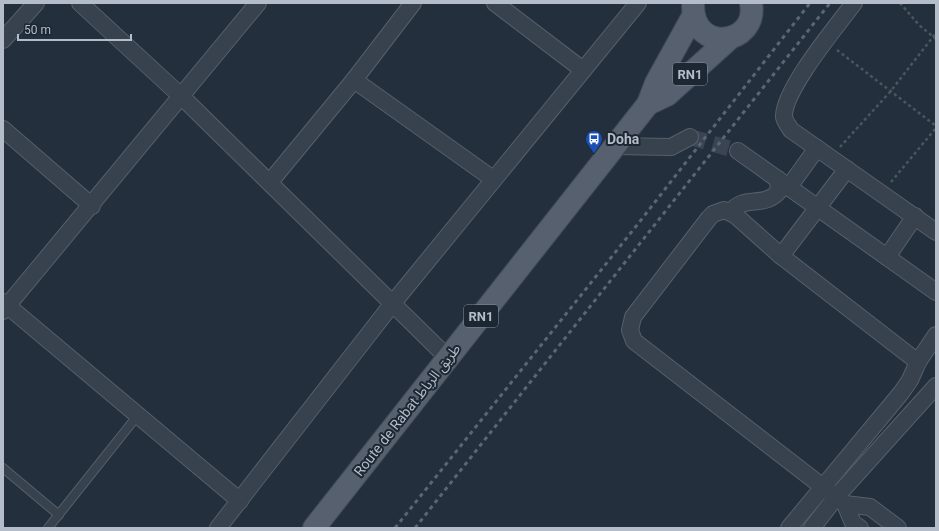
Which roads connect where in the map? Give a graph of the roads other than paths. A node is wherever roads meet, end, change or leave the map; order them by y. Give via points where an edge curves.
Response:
1 (36, 3) edge
2 (80, 3) edge
3 (258, 3) edge
4 (413, 3) edge
5 (495, 3) edge
6 (638, 3) edge
7 (854, 3) edge
8 (753, 6) edge
9 (692, 7) edge
10 (729, 39) junction
11 (3, 40) edge
12 (584, 70) junction
13 (354, 80) junction
14 (182, 97) junction
15 (648, 104) junction
16 (3, 129) edge
17 (690, 138) tunnel mouth
18 (616, 146) junction
19 (817, 148) junction
20 (738, 151) tunnel mouth
21 (847, 169) junction
22 (493, 179) junction
23 (270, 182) junction
24 (783, 183) junction
25 (92, 206) junction
26 (817, 208) junction
27 (731, 212) junction
28 (915, 216) junction
29 (936, 232) edge
30 (781, 256) junction
31 (887, 257) junction
32 (936, 292) edge
33 (393, 303) junction
34 (5, 306) edge
35 (936, 336) edge
36 (448, 358) junction
37 (918, 362) junction
38 (936, 386) edge
39 (138, 415) junction
40 (3, 468) edge
41 (835, 496) junction
42 (240, 501) junction
43 (58, 515) junction
44 (48, 528) edge
45 (218, 528) edge
46 (314, 528) edge
47 (789, 528) edge
48 (812, 528) edge
49 (860, 528) edge
50 (898, 528) edge

1 - 11 street
2 - 14 street
3 - 14 street
4 - 13 street
5 - 12 street
6 - 12 street
7 - 19 street via 825,41 788,99 785,122 791,130
8 - 10 main road, RN1 via 744,30
9 - 10 main road, RN1 via 696,25 702,32 710,37
9 - 15 main road, Route de Rabat طريق الرباط / RN1
10 - 15 main road, Route de Rabat طريق الرباط / RN1 via 667,95
12 - 22 street
13 - 22 street
13 - 23 street
14 - 23 street
14 - 25 street
15 - 18 main road, Route de Rabat طريق الرباط / RN1
16 - 25 street
17 - 18 street via 671,147
18 - 36 main road, Route de Rabat طريق الرباط / RN1
19 - 21 street
19 - 24 street
20 - 24 street
21 - 26 street
21 - 28 street
22 - 33 street
23 - 33 street
24 - 26 street
24 - 27 street via 774,197 765,201 740,204
25 - 34 street
26 - 30 street
26 - 31 street
27 - 30 street
27 - 41 street via 718,211 709,218 633,318 631,336
28 - 29 street
28 - 31 street
30 - 37 street
31 - 32 street
33 - 36 street
33 - 42 street
34 - 39 street
35 - 37 street
36 - 46 main road, Route de Rabat طريق الرباط / RN1
37 - 41 street via 910,380
38 - 41 street
39 - 42 street
39 - 43 lane
40 - 43 lane
41 - 47 street
41 - 48 street
41 - 49 street via 853,523
41 - 50 street via 870,507
42 - 45 street
43 - 44 lane

